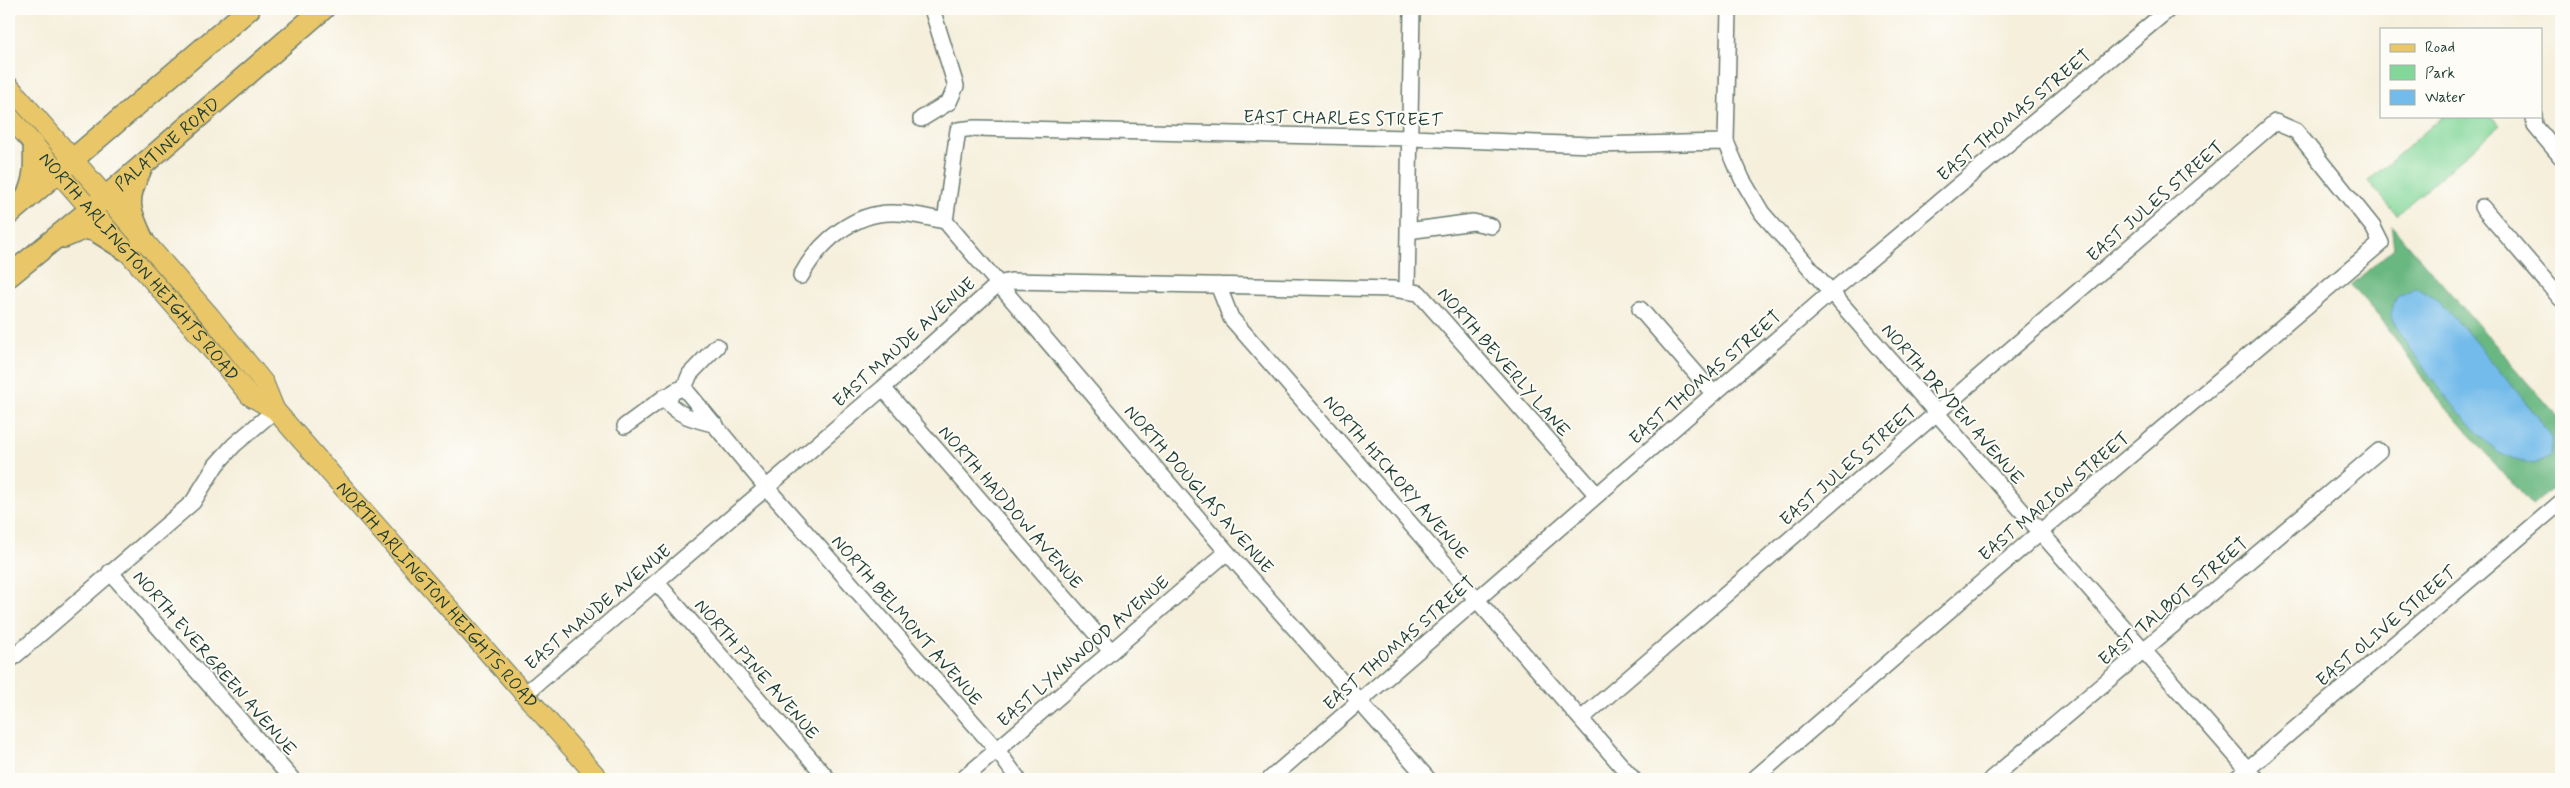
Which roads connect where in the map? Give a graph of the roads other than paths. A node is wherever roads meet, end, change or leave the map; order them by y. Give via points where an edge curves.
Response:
1 (249, 9) edge
2 (323, 9) edge
3 (932, 9) edge
4 (1412, 9) edge
5 (1729, 9) edge
6 (2168, 9) edge
7 (9, 86) edge
8 (9, 116) edge
9 (2534, 118) edge
10 (921, 119) dead end
11 (1411, 138) junction
12 (1726, 142) junction
13 (34, 146) junction
14 (2561, 157) edge
15 (66, 164) junction
16 (142, 165) junction
17 (26, 199) junction
18 (99, 203) junction
19 (2482, 207) dead end
20 (9, 214) edge
21 (945, 221) junction
22 (1491, 226) dead end
23 (1408, 231) junction
24 (50, 242) junction
25 (2381, 243) joint
26 (135, 245) junction
27 (9, 276) edge
28 (801, 276) dead end
29 (998, 284) junction
30 (1218, 285) junction
31 (1407, 290) junction
32 (1830, 293) junction
33 (2561, 299) edge
34 (1640, 309) dead end
35 (717, 346) dead end
36 (684, 388) junction
37 (883, 388) junction
38 (1714, 394) junction
39 (670, 398) junction
40 (275, 410) junction
41 (1938, 414) junction
42 (716, 425) junction
43 (625, 426) dead end
44 (2379, 451) dead end
45 (766, 487) junction
46 (1597, 495) junction
47 (2561, 502) edge
48 (2040, 532) junction
49 (1227, 552) junction
50 (110, 572) junction
51 (657, 582) junction
52 (1478, 599) junction
53 (2143, 650) junction
54 (1111, 651) junction
55 (9, 661) edge
56 (525, 694) junction
57 (1360, 701) junction
58 (1582, 719) junction
59 (996, 750) junction
60 (2247, 776) edge
61 (292, 779) edge
62 (599, 779) edge
63 (828, 779) edge
64 (963, 779) edge
65 (1018, 779) edge
66 (1270, 779) edge
67 (1428, 779) edge
68 (1633, 779) edge
69 (1754, 779) edge
70 (1991, 779) edge

1 - 15 highway
2 - 16 highway, PALATINE ROAD
3 - 10 street via 956,86 949,102
4 - 11 street
5 - 12 street, NORTH DRYDEN AVENUE
6 - 32 street, EAST THOMAS STREET
7 - 15 main road, NORTH ARLINGTON HEIGHTS ROAD
8 - 13 main road, NORTH ARLINGTON HEIGHTS ROAD
9 - 14 street via 2535,126
11 - 12 street, EAST CHARLES STREET via 1592,145
11 - 21 street, EAST CHARLES STREET via 958,130
11 - 23 street
12 - 32 street, NORTH DRYDEN AVENUE via 1746,187 1762,213
13 - 15 main road, NORTH ARLINGTON HEIGHTS ROAD
13 - 17 highway via 36,169
15 - 17 highway
15 - 18 main road, NORTH ARLINGTON HEIGHTS ROAD
16 - 18 highway, PALATINE ROAD
16 - 26 highway via 131,187 129,209
17 - 20 highway
18 - 24 highway, PALATINE ROAD
18 - 26 main road, NORTH ARLINGTON HEIGHTS ROAD
19 - 33 street
21 - 28 street via 896,213 873,214 853,222 832,237 816,252
21 - 29 street, NORTH DOUGLAS AVENUE
22 - 23 street via 1473,222
23 - 31 street
24 - 26 highway via 85,228
24 - 27 highway, PALATINE ROAD
25 - 41 street, EAST JULES STREET via 2373,227 2296,131 2275,122
25 - 48 street, EAST MARION STREET
26 - 40 main road, NORTH ARLINGTON HEIGHTS ROAD via 210,316 264,383
29 - 30 street, EAST MAUDE AVENUE
29 - 37 street, EAST MAUDE AVENUE
29 - 49 street, NORTH DOUGLAS AVENUE
30 - 31 street, EAST MAUDE AVENUE
30 - 52 street, NORTH HICKORY AVENUE via 1231,318
31 - 46 street, NORTH BEVERLY LANE via 1419,293
32 - 38 street, EAST THOMAS STREET
32 - 41 street, NORTH DRYDEN AVENUE
34 - 38 street
35 - 36 street via 690,374
36 - 39 street via 675,390
36 - 42 street, NORTH BELMONT AVENUE
37 - 45 street, EAST MAUDE AVENUE
37 - 54 street, NORTH HADDOW AVENUE
38 - 46 street, EAST THOMAS STREET
39 - 42 street via 668,402 685,416
39 - 43 street via 666,396
40 - 50 street via 216,465 193,502
40 - 56 main road, NORTH ARLINGTON HEIGHTS ROAD
41 - 48 street, NORTH DRYDEN AVENUE
41 - 58 street, EAST JULES STREET
42 - 45 street, NORTH BELMONT AVENUE
44 - 53 street, EAST TALBOT STREET
45 - 51 street, EAST MAUDE AVENUE
45 - 59 street, NORTH BELMONT AVENUE
46 - 52 street, EAST THOMAS STREET
47 - 60 street, EAST OLIVE STREET
48 - 53 street, NORTH DRYDEN AVENUE
48 - 69 street, EAST MARION STREET
49 - 54 street, EAST LYNNWOOD AVENUE
49 - 57 street, NORTH DOUGLAS AVENUE
50 - 55 street
50 - 61 street, NORTH EVERGREEN AVENUE
51 - 56 street, EAST MAUDE AVENUE
51 - 63 street, NORTH PINE AVENUE
52 - 57 street, EAST THOMAS STREET
52 - 58 street, NORTH HICKORY AVENUE
53 - 60 street, NORTH DRYDEN AVENUE
53 - 70 street, EAST TALBOT STREET
54 - 59 street, EAST LYNNWOOD AVENUE
56 - 62 main road, NORTH ARLINGTON HEIGHTS ROAD
57 - 66 street, EAST THOMAS STREET
57 - 67 street, NORTH DOUGLAS AVENUE
58 - 68 street, NORTH HICKORY AVENUE
59 - 64 street, EAST LYNNWOOD AVENUE
59 - 65 street, NORTH BELMONT AVENUE

